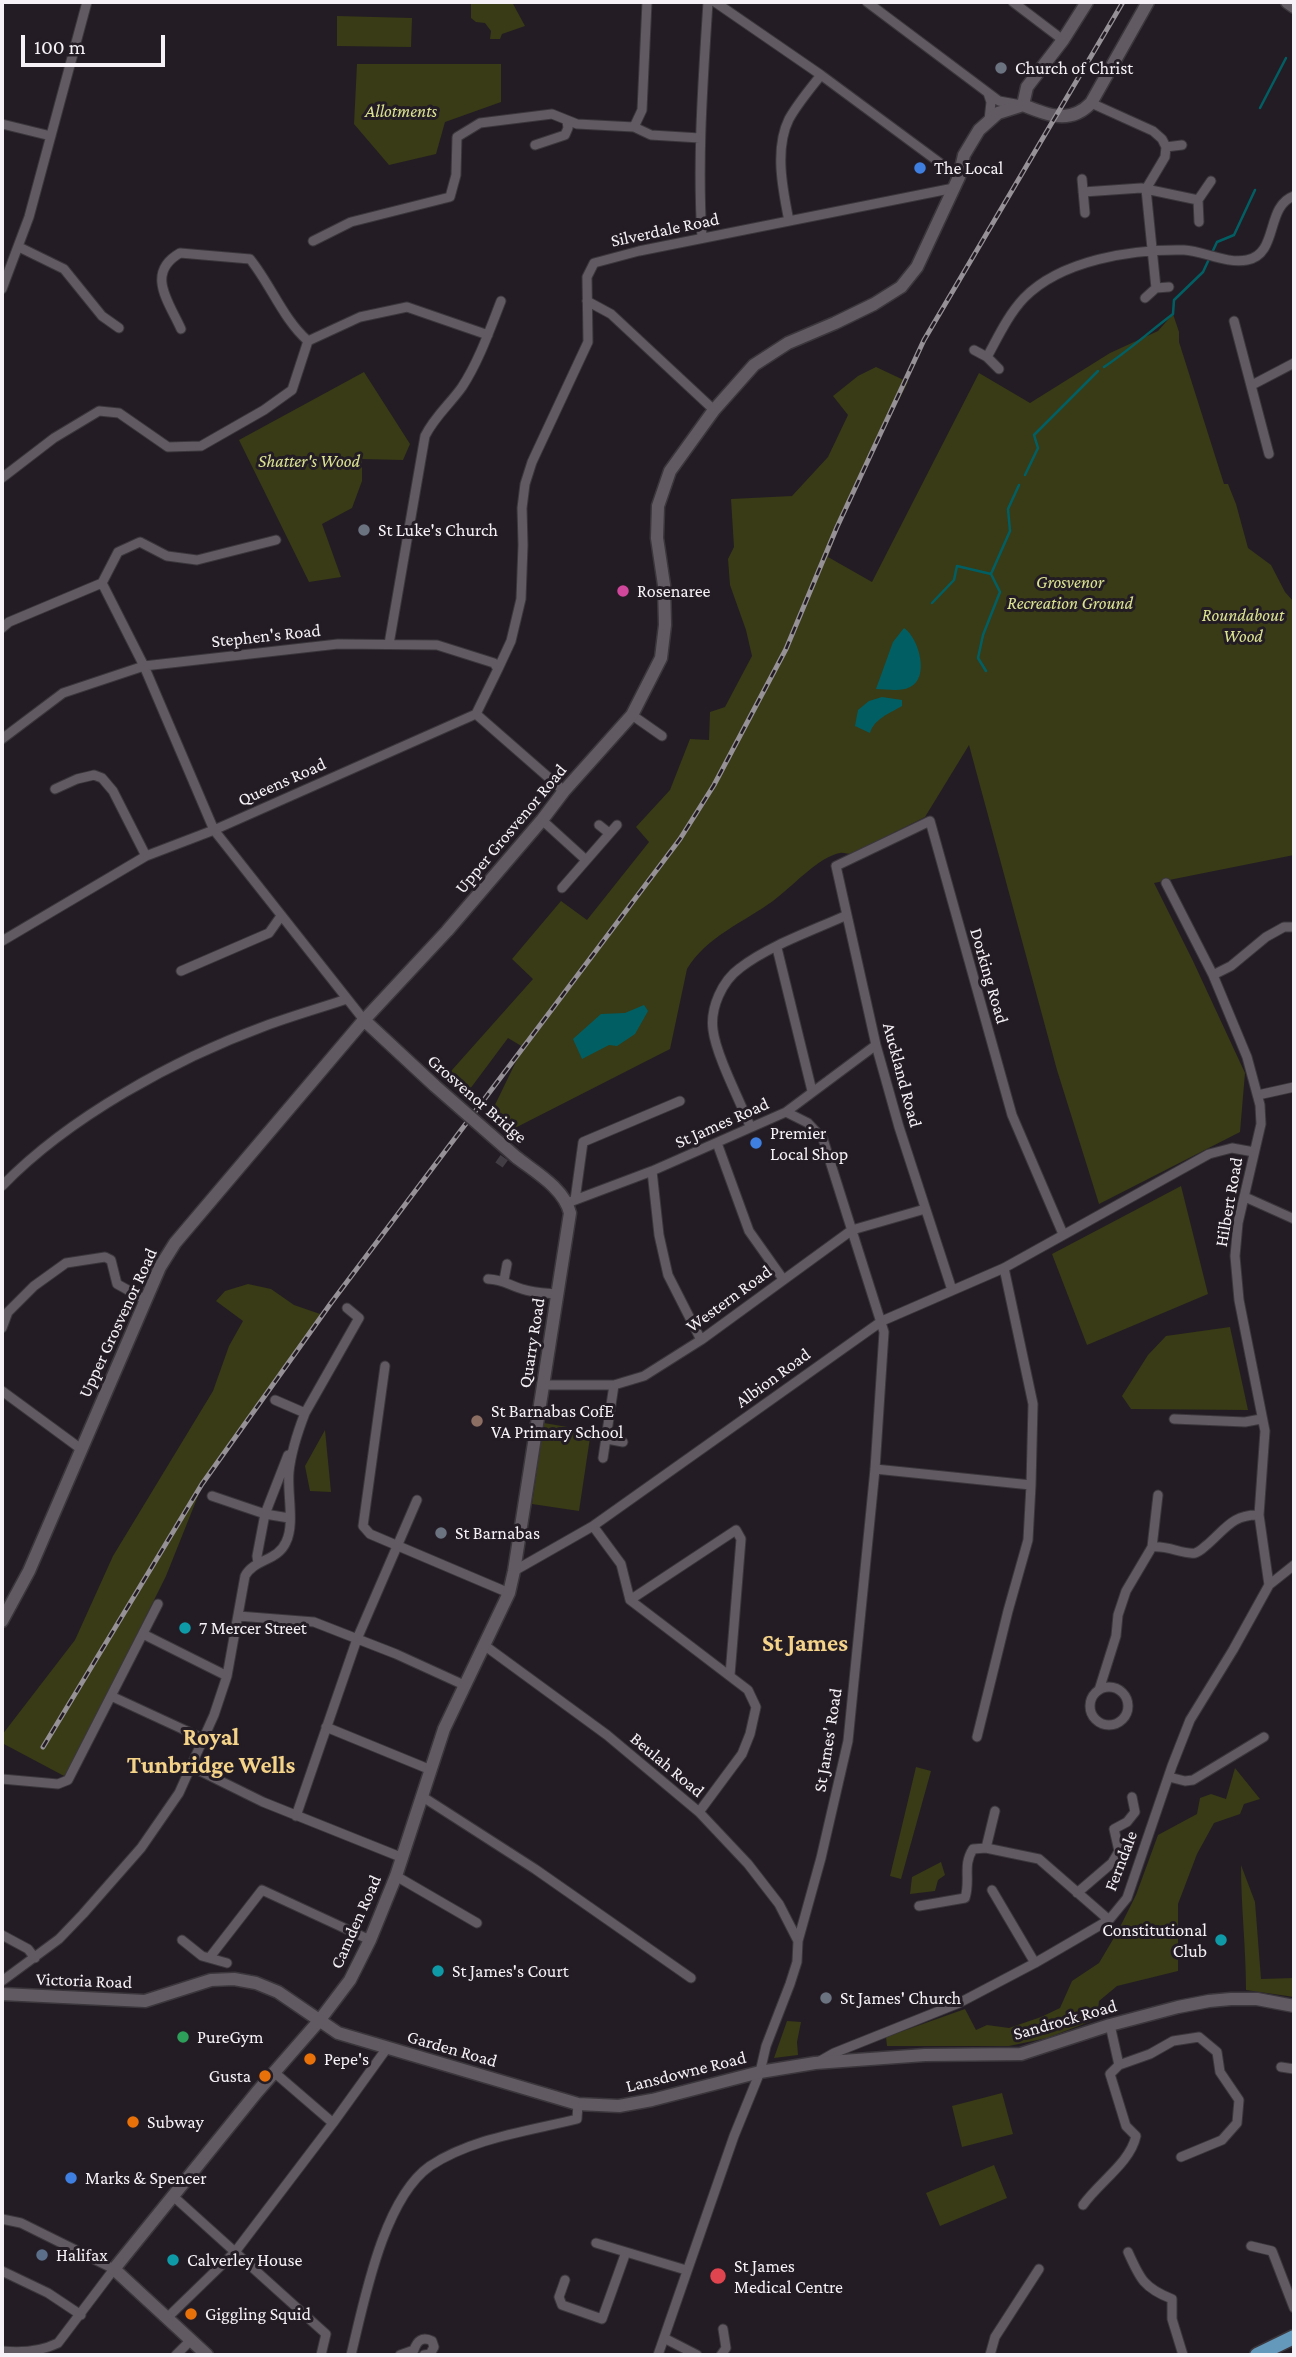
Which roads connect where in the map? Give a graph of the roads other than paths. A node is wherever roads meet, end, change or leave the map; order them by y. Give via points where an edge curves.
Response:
1 (88, 2) edge
2 (647, 2) edge
3 (708, 2) edge
4 (715, 2) edge
5 (867, 2) edge
6 (1013, 2) edge
7 (1087, 2) edge
8 (1148, 2) edge
9 (1287, 2) edge
10 (1294, 7) edge
11 (1063, 40) junction
12 (821, 75) junction
13 (988, 93) junction
14 (1091, 103) junction
15 (1023, 105) junction
16 (989, 120) junction
17 (567, 121) junction
18 (2, 124) edge
19 (634, 127) junction
20 (51, 136) junction
21 (700, 138) junction
22 (535, 145) dead end
23 (1182, 145) dead end
24 (1166, 147) junction
25 (1082, 179) dead end
26 (1211, 181) dead end
27 (956, 182) junction
28 (1146, 189) junction
29 (1083, 192) junction
30 (1294, 196) edge
31 (1198, 200) junction
32 (1085, 213) dead end
33 (789, 221) junction
34 (1199, 222) dead end
35 (702, 238) junction
36 (313, 241) dead end
37 (19, 247) junction
38 (1153, 252) junction
39 (1169, 287) dead end
40 (1156, 288) junction
41 (2, 289) edge
42 (1145, 298) dead end
43 (500, 301) dead end
44 (587, 301) junction
45 (1234, 321) dead end
46 (119, 328) dead end
47 (181, 329) dead end
48 (488, 335) junction
49 (307, 341) junction
50 (974, 350) dead end
51 (987, 357) junction
52 (1294, 363) edge
53 (999, 369) dead end
54 (1252, 385) junction
55 (714, 410) junction
56 (1269, 454) dead end
57 (2, 478) edge
58 (276, 540) dead end
59 (102, 583) junction
60 (2, 628) edge
61 (389, 644) junction
62 (144, 666) junction
63 (498, 670) junction
64 (476, 714) junction
65 (632, 715) junction
66 (662, 736) dead end
67 (2, 739) edge
68 (55, 789) dead end
69 (564, 791) junction
70 (542, 820) junction
71 (598, 825) dead end
72 (617, 825) dead end
73 (214, 830) junction
74 (609, 833) junction
75 (146, 856) junction
76 (586, 860) junction
77 (836, 866) joint
78 (1166, 883) dead end
79 (562, 888) dead end
80 (281, 915) junction
81 (847, 915) junction
82 (1294, 928) edge
83 (2, 942) edge
84 (777, 948) junction
85 (181, 971) dead end
86 (1213, 975) junction
87 (347, 999) junction
88 (365, 1020) junction
89 (876, 1045) junction
90 (1294, 1087) edge
91 (812, 1091) junction
92 (1258, 1094) junction
93 (680, 1101) dead end
94 (786, 1112) junction
95 (750, 1126) junction
96 (716, 1143) junction
97 (1254, 1152) junction
98 (652, 1171) junction
99 (2, 1186) edge
100 (1245, 1197) junction
101 (571, 1201) junction
102 (925, 1209) junction
103 (1294, 1219) edge
104 (852, 1230) junction
105 (1063, 1234) junction
106 (507, 1264) dead end
107 (1004, 1268) junction
108 (488, 1279) dead end
109 (783, 1279) junction
110 (504, 1280) junction
111 (952, 1290) junction
112 (558, 1294) junction
113 (146, 1300) junction
114 (347, 1308) dead end
115 (882, 1321) junction
116 (2, 1328) edge
117 (701, 1340) junction
118 (385, 1366) dead end
119 (543, 1385) junction
120 (614, 1385) junction
121 (2, 1391) edge
122 (275, 1400) dead end
123 (305, 1413) junction
124 (1174, 1419) dead end
125 (1261, 1419) junction
126 (300, 1427) junction
127 (607, 1439) junction
128 (623, 1442) dead end
129 (80, 1449) junction
130 (603, 1458) dead end
131 (875, 1469) junction
132 (1031, 1485) junction
133 (1158, 1495) dead end
134 (212, 1496) dead end
135 (416, 1500) dead end
136 (265, 1514) junction
137 (1259, 1515) junction
138 (289, 1518) junction
139 (593, 1526) junction
140 (397, 1544) junction
141 (1152, 1547) junction
142 (258, 1563) junction
143 (1294, 1565) edge
144 (514, 1572) junction
145 (1269, 1585) junction
146 (509, 1592) junction
147 (630, 1600) junction
148 (158, 1604) dead end
149 (237, 1616) junction
150 (2, 1621) edge
151 (143, 1634) junction
152 (356, 1639) junction
153 (484, 1645) junction
154 (730, 1675) junction
155 (226, 1676) junction
156 (464, 1685) junction
157 (1099, 1690) junction
158 (111, 1696) junction
159 (326, 1727) junction
160 (977, 1737) dead end
161 (1264, 1737) dead end
162 (204, 1739) junction
163 (192, 1767) junction
164 (431, 1770) junction
165 (1169, 1777) junction
166 (2, 1779) edge
167 (423, 1797) junction
168 (1132, 1797) dead end
169 (995, 1811) dead end
170 (699, 1812) junction
171 (296, 1816) junction
172 (986, 1848) junction
173 (403, 1858) junction
174 (396, 1876) junction
175 (992, 1890) dead end
176 (1077, 1893) junction
177 (919, 1906) dead end
178 (1109, 1920) junction
179 (477, 1923) dead end
180 (2, 1935) edge
181 (183, 1940) dead end
182 (370, 1940) junction
183 (798, 1941) junction
184 (210, 1957) junction
185 (34, 1958) junction
186 (227, 1963) dead end
187 (1035, 1963) junction
188 (691, 1978) dead end
189 (2, 1981) edge
190 (2, 1994) edge
191 (1294, 2006) edge
192 (319, 2021) junction
193 (1110, 2025) junction
194 (387, 2048) junction
195 (815, 2063) junction
196 (1119, 2065) junction
197 (1281, 2067) dead end
198 (1294, 2069) edge
199 (760, 2072) junction
200 (275, 2073) junction
201 (578, 2104) junction
202 (333, 2123) junction
203 (1181, 2157) dead end
204 (173, 2196) junction
205 (1083, 2205) dead end
206 (2, 2219) edge
207 (596, 2243) dead end
208 (1251, 2246) dead end
209 (235, 2252) junction
210 (626, 2252) junction
211 (1128, 2252) dead end
212 (114, 2269) junction
213 (687, 2270) junction
214 (1039, 2270) dead end
215 (2, 2271) edge
216 (565, 2280) dead end
217 (1294, 2308) edge
218 (81, 2315) junction
219 (168, 2317) junction
220 (723, 2329) dead end
221 (1294, 2337) edge
222 (664, 2338) junction
223 (191, 2340) junction
224 (2, 2351) edge
225 (39, 2353) edge
226 (419, 2354) edge
227 (176, 2355) edge
228 (207, 2355) edge
229 (321, 2355) edge
230 (351, 2355) edge
231 (400, 2355) edge
232 (658, 2355) edge
233 (697, 2355) edge
234 (721, 2355) edge
235 (990, 2355) edge
236 (1182, 2355) edge
237 (1257, 2355) edge

1 - 20 street
2 - 19 street via 642,110
3 - 21 street
4 - 12 street
5 - 13 street
6 - 11 street
7 - 11 street
8 - 14 street
9 - 10 street
11 - 15 street via 1027,87
12 - 27 street
12 - 33 street via 796,107 785,135 781,181
13 - 15 street via 999,101
13 - 16 street
14 - 15 street via 1083,112 1067,117
14 - 24 street via 1153,131
15 - 16 street, Upper Grosvenor Road
16 - 27 street, Upper Grosvenor Road via 964,155
17 - 19 street
17 - 22 street via 565,135
17 - 36 street via 552,114 480,123 457,137 450,197 351,222
18 - 20 street
19 - 21 street via 651,135
20 - 37 street
21 - 35 street
23 - 24 street
24 - 28 street
25 - 29 street
26 - 31 street
27 - 33 street, Silverdale Road
27 - 55 street, Upper Grosvenor Road via 917,267 901,287 754,365
28 - 29 street
28 - 31 street
28 - 38 street
29 - 32 street
30 - 38 street via 1279,207 1267,244 1258,256 1246,261 1186,250
31 - 34 street
33 - 35 street, Silverdale Road
35 - 44 street, Silverdale Road via 594,263 587,277
37 - 41 street
37 - 46 street via 64,269 102,316
38 - 40 street
38 - 51 street via 1099,260 1059,273 1035,287 1008,319
39 - 40 street
40 - 42 street
43 - 48 street
44 - 55 street via 611,314
44 - 63 street, Silverdale Road via 588,342 525,484 519,610
45 - 54 street
47 - 49 street via 160,284 171,258 180,253 250,259
48 - 49 street via 407,307 360,317
48 - 61 street via 462,387 425,436
49 - 57 street via 292,390 201,446 168,447 119,412 99,411
50 - 51 street
51 - 53 street
52 - 54 street
54 - 56 street
55 - 65 street, Upper Grosvenor Road via 670,471 658,506 665,625 661,658
58 - 59 street via 197,560 167,556 140,542 118,552
59 - 60 street
59 - 62 street
61 - 62 street, Stephen's Road via 288,648
61 - 63 street, Stephen's Road via 437,645 483,658
62 - 67 street, Stephen's Road via 63,693
62 - 73 street
63 - 64 street
64 - 69 street
64 - 73 street, Queens Road
65 - 66 street
65 - 69 street, Upper Grosvenor Road
68 - 75 street via 94,775 102,778
69 - 70 street, Upper Grosvenor Road
70 - 76 street
70 - 88 street, Upper Grosvenor Road
71 - 74 street
72 - 74 street
73 - 75 street, Queens Road
73 - 80 street
74 - 76 street
75 - 83 street, Queens Road
76 - 79 street
77 - 81 street, Auckland Road
77 - 105 street, Dorking Road via 930,821 1012,1115
78 - 86 street, Hilbert Road
80 - 85 street via 269,933
80 - 87 street
81 - 84 street
81 - 89 street, Auckland Road
82 - 86 street via 1284,927 1266,937
84 - 91 street
84 - 95 street via 732,976 713,1016 715,1041
86 - 92 street, Hilbert Road
87 - 88 street
87 - 99 street via 265,1026 183,1061 96,1110
88 - 101 street, Grosvenor Bridge, bridge
88 - 113 street, Upper Grosvenor Road via 175,1243
89 - 91 street
89 - 102 street, Auckland Road
90 - 92 street
91 - 94 street
92 - 97 street, Hilbert Road via 1261,1124
93 - 101 street via 583,1142
94 - 95 street, St James Road
94 - 104 street, St James Road via 808,1123 823,1139
95 - 96 street, St James Road
96 - 98 street, St James Road
96 - 109 street via 750,1231
97 - 100 street, Hilbert Road
97 - 105 street, Albion Road via 1231,1148 1209,1154
98 - 101 street, St James Road
98 - 117 street via 668,1275
100 - 103 street
100 - 125 street, Hilbert Road via 1235,1256
101 - 112 street, Quarry Road
102 - 104 street, Western Road
102 - 111 street, Auckland Road
104 - 109 street, Western Road
104 - 115 street, St James Road
105 - 107 street, Albion Road
106 - 110 street
107 - 111 street, Albion Road
107 - 132 street via 1033,1404
108 - 110 street
109 - 117 street, Western Road
110 - 112 street via 518,1288
111 - 115 street, Albion Road
112 - 119 street, Quarry Road
113 - 116 street via 117,1284 111,1259 66,1263 8,1312
113 - 129 street, Upper Grosvenor Road
114 - 123 street via 359,1318
115 - 131 street, St James' Road
115 - 139 street, Albion Road
117 - 120 street, Western Road via 644,1377
118 - 140 street via 363,1526 370,1534
119 - 120 street, Western Road
119 - 144 street, Quarry Road
120 - 127 street
121 - 129 street
122 - 123 street
123 - 126 street
124 - 125 street
125 - 137 street, Hilbert Road via 1265,1431
126 - 136 street
126 - 138 street via 289,1471
127 - 128 street
127 - 130 street
129 - 150 street, Upper Grosvenor Road via 29,1571
131 - 132 street
131 - 183 street, St James' Road via 848,1741
132 - 160 street via 1028,1540
133 - 141 street
134 - 136 street
135 - 140 street
136 - 138 street
136 - 142 street
137 - 141 street via 1237,1518 1198,1552
137 - 145 street, Hilbert Road
138 - 142 street via 291,1530 285,1545 276,1556
139 - 144 street, Albion Road
139 - 147 street via 621,1564
140 - 146 street
140 - 152 street
141 - 157 street via 1126,1591
142 - 149 street via 249,1569 242,1584
143 - 145 street, Ferndale
144 - 146 street, Camden Road
145 - 165 street, Ferndale via 1190,1720
146 - 153 street, Camden Road
147 - 154 street
147 - 154 street via 736,1530 741,1539
148 - 151 street
149 - 152 street via 314,1622
149 - 155 street
151 - 155 street
151 - 158 street
152 - 156 street
152 - 159 street
153 - 156 street, Camden Road
153 - 170 street, Beulah Road via 607,1735
154 - 170 street via 748,1690 755,1707 750,1734 743,1754
155 - 162 street
156 - 164 street, Camden Road
157 - 157 street via 1091,1700 1094,1718 1105,1725 1118,1723 1126,1715 1126,1697 1111,1687
158 - 162 street
158 - 166 street via 68,1780 58,1784
159 - 164 street
159 - 171 street
161 - 165 street via 1193,1780
162 - 163 street
163 - 171 street
163 - 185 street via 141,1849 59,1939
164 - 167 street, Camden Road
165 - 178 street, Ferndale via 1127,1898
167 - 173 street, Camden Road
167 - 188 street
168 - 176 street via 1135,1812 1114,1829 1119,1850 1112,1863
169 - 172 street
170 - 183 street, Beulah Road via 779,1903
171 - 173 street
172 - 176 street via 1039,1859
172 - 177 street via 973,1849 966,1859 969,1887 965,1898
173 - 174 street, Camden Road
174 - 179 street
174 - 182 street, Camden Road
175 - 187 street
176 - 178 street
178 - 187 street, Ferndale
180 - 185 street via 28,1949
181 - 184 street
182 - 184 street via 262,1890
182 - 192 street, Camden Road via 349,1980
183 - 199 street, St James' Road via 797,1962
184 - 186 street
185 - 189 street
187 - 195 street, Ferndale via 959,2003
190 - 192 street, Victoria Road via 145,2001 204,1982 234,1979 278,1992
191 - 193 street, Sandrock Road via 1231,1998
192 - 194 street, Garden Road via 338,2033
192 - 200 street, Camden Road
193 - 195 street, Sandrock Road via 1021,2054
193 - 196 street
194 - 201 street, Garden Road
194 - 202 street
195 - 199 street, Sandrock Road
196 - 203 street via 1173,2042 1199,2037 1217,2052 1220,2071 1240,2100 1237,2123 1222,2140
196 - 205 street via 1110,2073 1126,2126 1136,2136 1133,2150
197 - 198 street
199 - 201 street, Lansdowne Road via 620,2106
199 - 213 street, St James' Road
200 - 202 street
200 - 204 street, Camden Road
201 - 230 street via 577,2119 474,2145 427,2168 416,2180 386,2231
202 - 209 street
204 - 209 street
204 - 212 street, Camden Road
206 - 212 street via 21,2223
207 - 210 street
208 - 217 street via 1272,2251
209 - 219 street
209 - 229 street via 326,2334
210 - 213 street
210 - 216 street via 602,2319 562,2305 559,2297
211 - 236 street via 1140,2279 1153,2292 1172,2299 1172,2319
212 - 218 street
212 - 219 street
213 - 222 street, St James' Road
214 - 235 street via 995,2337
215 - 218 street
218 - 225 street via 58,2343
219 - 223 street
220 - 234 street via 726,2348
221 - 237 main road
222 - 232 street, St James' Road
222 - 233 street
223 - 227 street
223 - 228 street
224 - 225 street
226 - 231 street

